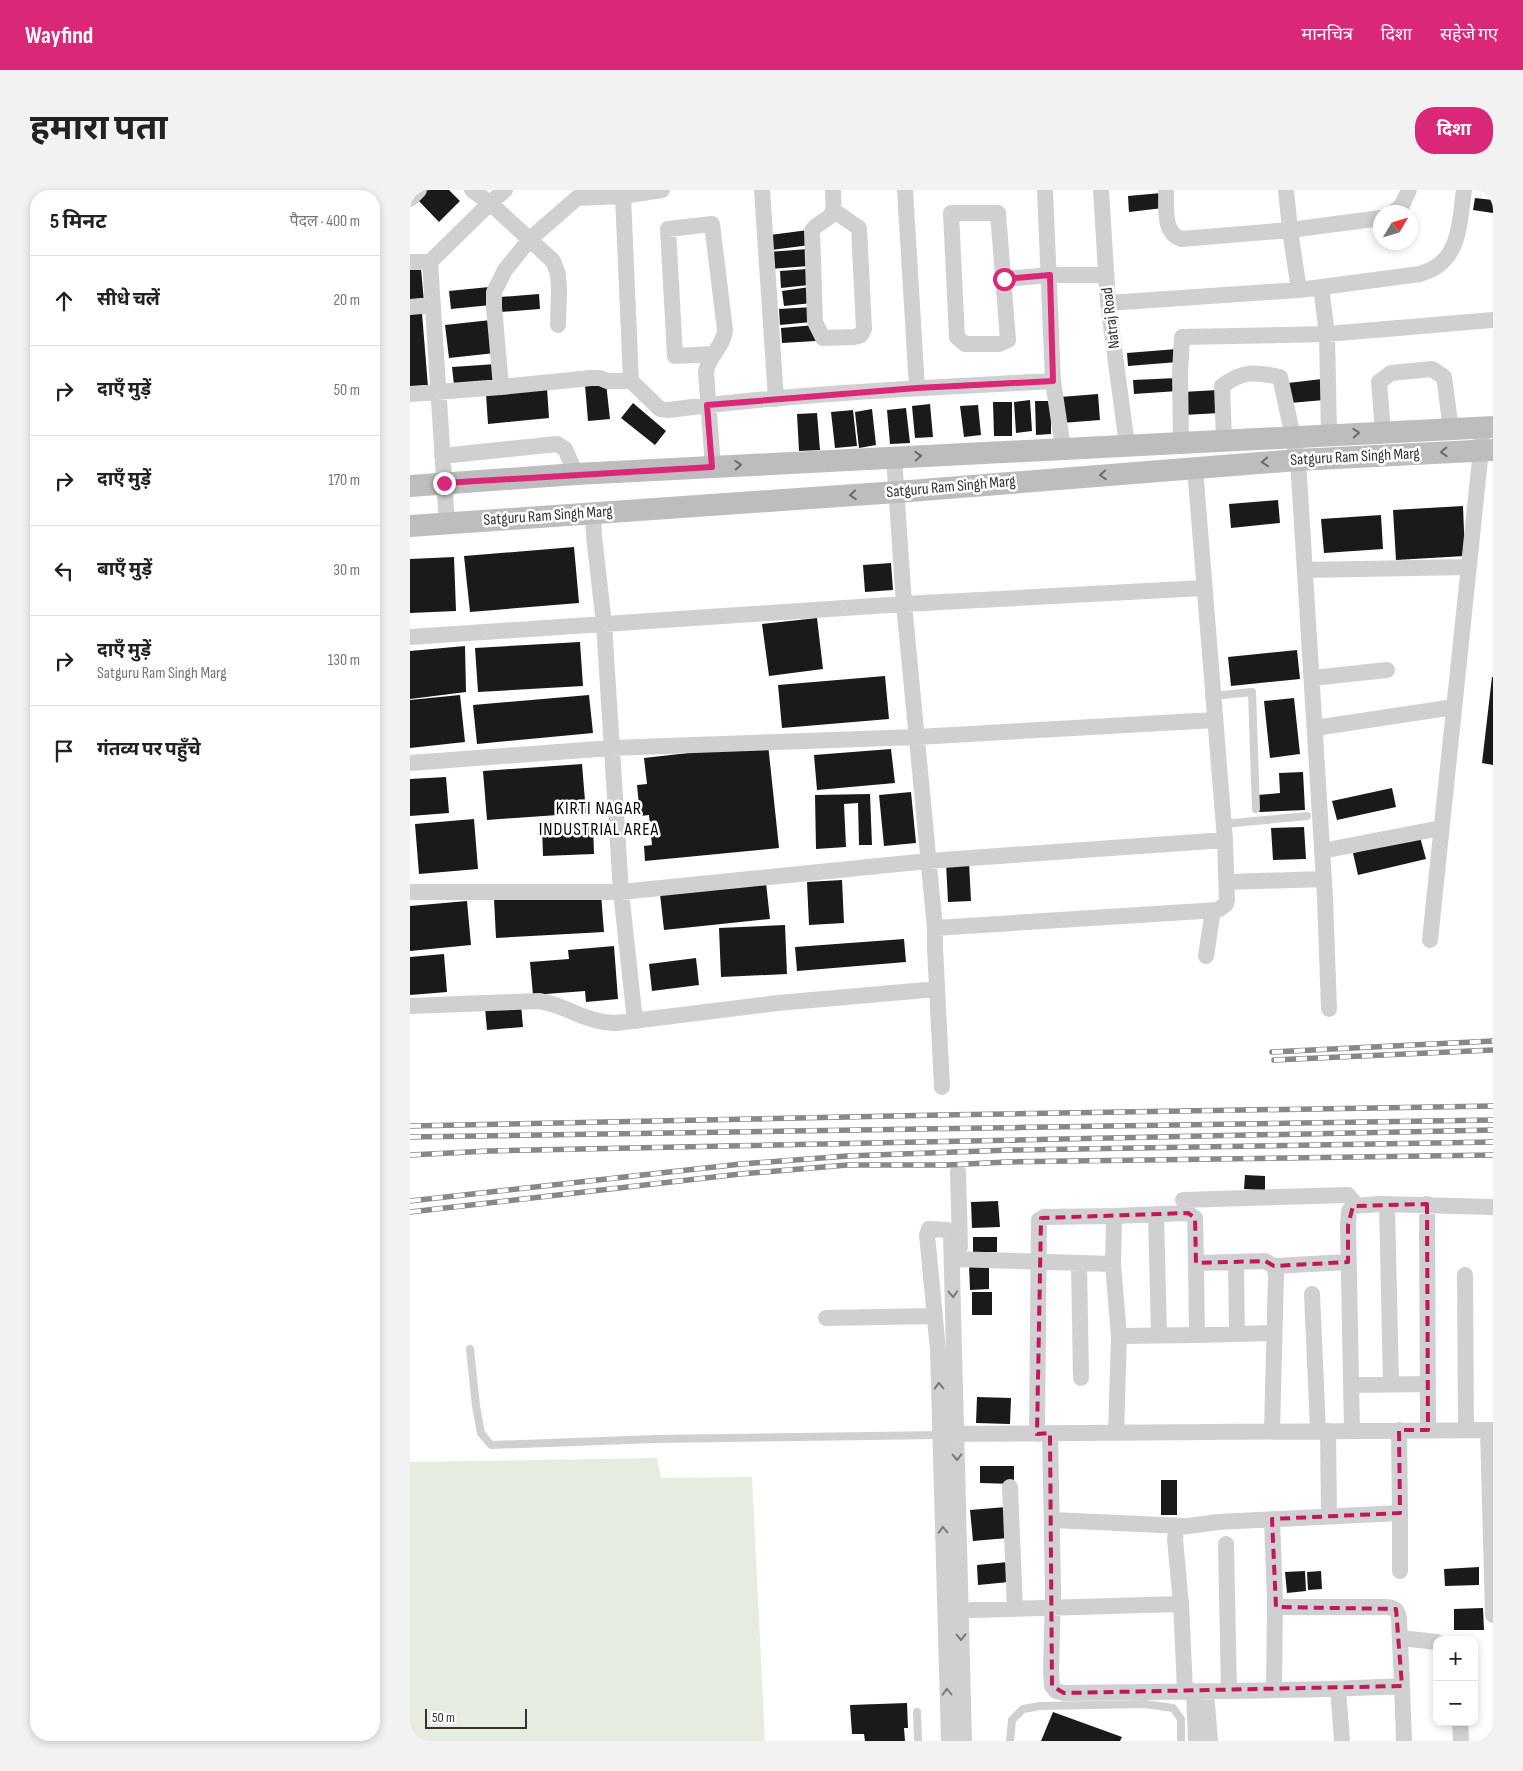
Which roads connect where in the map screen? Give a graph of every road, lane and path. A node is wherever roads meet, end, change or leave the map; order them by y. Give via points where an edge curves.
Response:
1 (419, 190) edge
2 (472, 190) edge
3 (505, 190) edge
4 (662, 190) edge
5 (762, 190) edge
6 (833, 190) edge
7 (905, 190) edge
8 (1045, 190) edge
9 (1101, 190) edge
10 (1166, 190) edge
11 (1286, 190) edge
12 (1409, 190) edge
13 (1464, 190) edge
14 (623, 196) junction
15 (410, 199) edge
16 (490, 202) junction
17 (1402, 205) edge
18 (833, 210) junction
19 (1373, 219) edge
20 (1290, 230) junction
21 (530, 239) junction
22 (410, 262) edge
23 (430, 262) junction
24 (1050, 275) junction
25 (1106, 275) junction
26 (1004, 279) junction
27 (1321, 287) junction
28 (1299, 290) junction
29 (1108, 303) junction
30 (432, 305) junction
31 (410, 307) edge
32 (1493, 320) edge
33 (558, 326) dead end
34 (1327, 334) junction
35 (714, 354) junction
36 (1053, 381) junction
37 (631, 382) junction
38 (501, 387) junction
39 (917, 388) junction
40 (437, 392) junction
41 (410, 394) edge
42 (776, 399) junction
43 (707, 405) junction
44 (1488, 427) edge
45 (1451, 429) junction
46 (1383, 432) junction
47 (1329, 435) junction
48 (1294, 436) junction
49 (1224, 440) junction
50 (1180, 442) junction
51 (1127, 445) junction
52 (1062, 448) junction
53 (1487, 450) edge
54 (442, 456) junction
55 (894, 458) junction
56 (1298, 460) junction
57 (712, 467) junction
58 (1195, 468) junction
59 (576, 474) junction
60 (444, 483) junction
61 (410, 486) edge
62 (897, 492) junction
63 (593, 513) junction
64 (447, 524) junction
65 (410, 526) edge
66 (1469, 566) junction
67 (1305, 570) junction
68 (1204, 588) junction
69 (904, 604) junction
70 (604, 624) junction
71 (410, 637) edge
72 (1387, 670) dead end
73 (1312, 678) junction
74 (1213, 696) junction
75 (1454, 707) junction
76 (1215, 720) junction
77 (1315, 728) junction
78 (917, 737) junction
79 (611, 748) junction
80 (410, 763) edge
81 (1256, 809) dead end
82 (1306, 816) dead end
83 (1442, 828) junction
84 (1224, 832) junction
85 (1322, 851) junction
86 (928, 861) junction
87 (1324, 879) junction
88 (1227, 882) junction
89 (410, 892) edge
90 (622, 892) junction
91 (1213, 910) junction
92 (935, 928) junction
93 (1430, 940) dead end
94 (1206, 956) dead end
95 (937, 989) junction
96 (410, 1006) edge
97 (1330, 1009) dead end
98 (635, 1021) junction
99 (942, 1087) dead end
100 (958, 1172) dead end
101 (1183, 1200) dead end
102 (1387, 1204) junction
103 (1427, 1204) junction
104 (1356, 1205) junction
105 (1493, 1207) edge
106 (1156, 1214) junction
107 (1114, 1216) junction
108 (956, 1259) junction
109 (1038, 1262) junction
110 (1236, 1262) junction
111 (1348, 1262) junction
112 (1079, 1263) junction
113 (1196, 1263) junction
114 (1113, 1264) junction
115 (1274, 1266) junction
116 (1465, 1275) dead end
117 (1312, 1294) dead end
118 (935, 1316) junction
119 (826, 1318) dead end
120 (1274, 1333) junction
121 (1237, 1334) junction
122 (1159, 1335) junction
123 (1197, 1335) junction
124 (1119, 1336) junction
125 (470, 1349) dead end
126 (1081, 1378) dead end
127 (1391, 1384) junction
128 (1428, 1384) junction
129 (1351, 1385) junction
130 (1399, 1430) junction
131 (1428, 1430) junction
132 (1466, 1430) junction
133 (1490, 1430) edge
134 (1272, 1431) junction
135 (1323, 1431) junction
136 (1352, 1431) junction
137 (1116, 1433) junction
138 (957, 1434) junction
139 (1043, 1434) junction
140 (940, 1435) junction
141 (1010, 1487) dead end
142 (1400, 1513) junction
143 (1329, 1516) junction
144 (1492, 1518) edge
145 (1272, 1519) junction
146 (1052, 1520) junction
147 (1183, 1526) junction
148 (1226, 1544) dead end
149 (1492, 1550) edge
150 (1400, 1571) dead end
151 (1492, 1582) edge
152 (1275, 1602) junction
153 (1181, 1604) junction
154 (1052, 1608) junction
155 (1493, 1608) edge
156 (1015, 1609) junction
157 (971, 1610) dead end
158 (1493, 1615) edge
159 (1400, 1638) junction
160 (1433, 1642) edge
161 (1402, 1686) junction
162 (1338, 1689) junction
163 (1274, 1690) junction
164 (1195, 1691) junction
165 (1229, 1691) junction
166 (917, 1712) dead end
167 (1460, 1726) edge
168 (918, 1741) edge
169 (949, 1741) edge
170 (964, 1741) edge
171 (1010, 1741) edge
172 (1181, 1741) edge
173 (1196, 1741) edge
174 (1210, 1741) edge
175 (1342, 1741) edge
176 (1404, 1741) edge
177 (1461, 1741) edge

1 - 15 street
2 - 16 street
3 - 16 street
4 - 14 street
5 - 42 street
6 - 18 street
7 - 39 street
8 - 24 street
9 - 25 street, Natraj Road
10 - 20 street via 1167,226 1181,239
11 - 20 street
12 - 17 street
13 - 27 street via 1457,240 1446,258 1434,268 1420,274
14 - 21 street via 577,198
14 - 37 street
16 - 21 street
16 - 23 street
18 - 18 street via 859,228 864,329 861,335 854,337 823,338 815,322 812,231 814,226 829,218
19 - 20 street
20 - 28 street
21 - 33 street via 553,261 558,274
21 - 38 street via 505,270 494,292
22 - 23 street
23 - 30 street
24 - 25 street
24 - 26 street
24 - 36 street
25 - 29 street, Natraj Road
26 - 26 street via 998,213 951,213 957,337 965,344 999,344 1008,340
27 - 28 street
27 - 34 street
28 - 29 street
29 - 51 street, Natraj Road
30 - 31 street
30 - 40 street
32 - 34 street
34 - 47 street
34 - 50 street via 1182,338
35 - 35 street via 675,356 668,229 712,224 724,330 723,339
35 - 43 street via 706,372
36 - 39 street
36 - 52 street
37 - 38 street via 591,378
37 - 43 street via 660,409
38 - 40 street
39 - 42 street
40 - 41 street
40 - 54 street
42 - 43 street
43 - 57 street
44 - 45 main road, Satguru Ram Singh Marg
44 - 53 street
45 - 46 main road, Satguru Ram Singh Marg
45 - 46 street via 1444,377 1432,369 1391,373 1380,382
47 -> 46 main road, Satguru Ram Singh Marg
47 - 48 main road, Satguru Ram Singh Marg
48 - 49 main road, Satguru Ram Singh Marg
48 - 49 street via 1280,377 1254,372 1234,377 1222,386
48 - 56 street
49 - 50 main road, Satguru Ram Singh Marg
50 - 51 main road, Satguru Ram Singh Marg
51 - 52 main road, Satguru Ram Singh Marg
55 -> 52 main road, Satguru Ram Singh Marg
53 -> 56 main road, Satguru Ram Singh Marg
53 - 66 street
54 - 59 street via 557,444 565,449
54 - 60 street
57 -> 55 main road, Satguru Ram Singh Marg
55 - 62 street
56 -> 58 main road, Satguru Ram Singh Marg
56 - 67 street
57 - 59 main road, Satguru Ram Singh Marg
58 -> 62 main road, Satguru Ram Singh Marg
58 - 68 street
59 - 60 main road, Satguru Ram Singh Marg
60 - 61 main road, Satguru Ram Singh Marg
60 - 64 street
62 -> 63 main road, Satguru Ram Singh Marg
62 - 69 street
63 - 64 main road, Satguru Ram Singh Marg
63 - 70 street
64 - 65 main road, Satguru Ram Singh Marg
66 - 67 street
66 - 75 street
67 - 73 street
68 - 69 street
68 - 74 street
69 - 70 street
69 - 78 street
70 - 71 street
70 - 79 street
72 - 73 street
73 - 77 street
74 - 76 street
74 - 81 lane via 1252,692
75 - 77 street
75 - 83 street
76 - 78 street
76 - 84 street
77 - 85 street
78 - 79 street
78 - 86 street
79 - 80 street
79 - 90 street
82 - 84 lane
83 - 85 street
83 - 93 street
84 - 86 street
84 - 88 street
85 - 87 street
86 - 90 street
86 - 92 street
87 - 88 street
87 - 97 street
88 - 91 street via 1228,900 1222,908
89 - 90 street
90 - 98 street
91 - 92 street
91 - 94 street
92 - 95 street
95 - 98 street
95 - 99 street
96 - 98 street via 539,1001 595,1021
100 - 108 street
101 - 104 street via 1348,1196
102 - 103 street
102 - 104 street
102 - 127 street
103 - 105 street
103 - 128 street
104 - 111 street via 1349,1211
106 - 107 street
106 - 113 street via 1192,1214 1196,1228
106 - 122 street
107 - 109 street via 1041,1218
107 - 114 street
108 - 109 street
108 - 118 street via 950,1231 929,1229
108 -> 138 street
109 - 112 street
109 - 139 street
110 - 113 street
110 - 115 street via 1265,1261
110 - 121 street
111 - 115 street
111 - 129 street
112 - 114 street
112 - 126 street
113 - 123 street
114 - 124 street
115 - 120 street
116 - 132 street
117 - 135 street
118 - 119 street
140 -> 118 street
120 - 121 street
120 - 134 street
121 - 123 street
122 - 123 street
122 - 124 street
124 - 137 street
125 - 140 lane via 481,1433 491,1445
127 - 128 street
127 - 129 street
128 - 131 street
129 - 136 street
130 - 131 street
130 - 136 street
130 - 142 street
131 - 132 street
132 - 133 street
133 - 144 street
134 - 135 street
134 - 137 street
135 - 136 street
135 - 143 street
137 - 139 street
138 - 139 street
138 - 140 street
138 -> 170 street
139 - 146 street
169 -> 140 street
141 - 156 street
142 - 143 street
142 - 150 street
143 - 145 street
144 - 149 street
145 - 147 street
145 - 152 street
146 - 147 street
146 - 154 street
147 - 153 street via 1176,1531 1175,1539
148 - 165 street
149 - 151 street
151 - 155 street
152 - 159 street via 1280,1607 1391,1607 1398,1612
152 - 163 street
153 - 154 street
153 - 164 street
154 - 156 street
154 - 164 street via 1051,1672 1052,1686 1056,1691
155 - 158 street
156 - 157 street
159 - 160 street
159 - 161 street
161 - 162 street
161 - 176 street
162 - 163 street
162 - 175 street
163 - 165 street
164 - 165 street
164 - 173 street
164 - 174 street
166 - 168 lane
167 - 177 street
171 - 172 lane via 1012,1720 1023,1710 1040,1706 1145,1704 1173,1708 1181,1719

